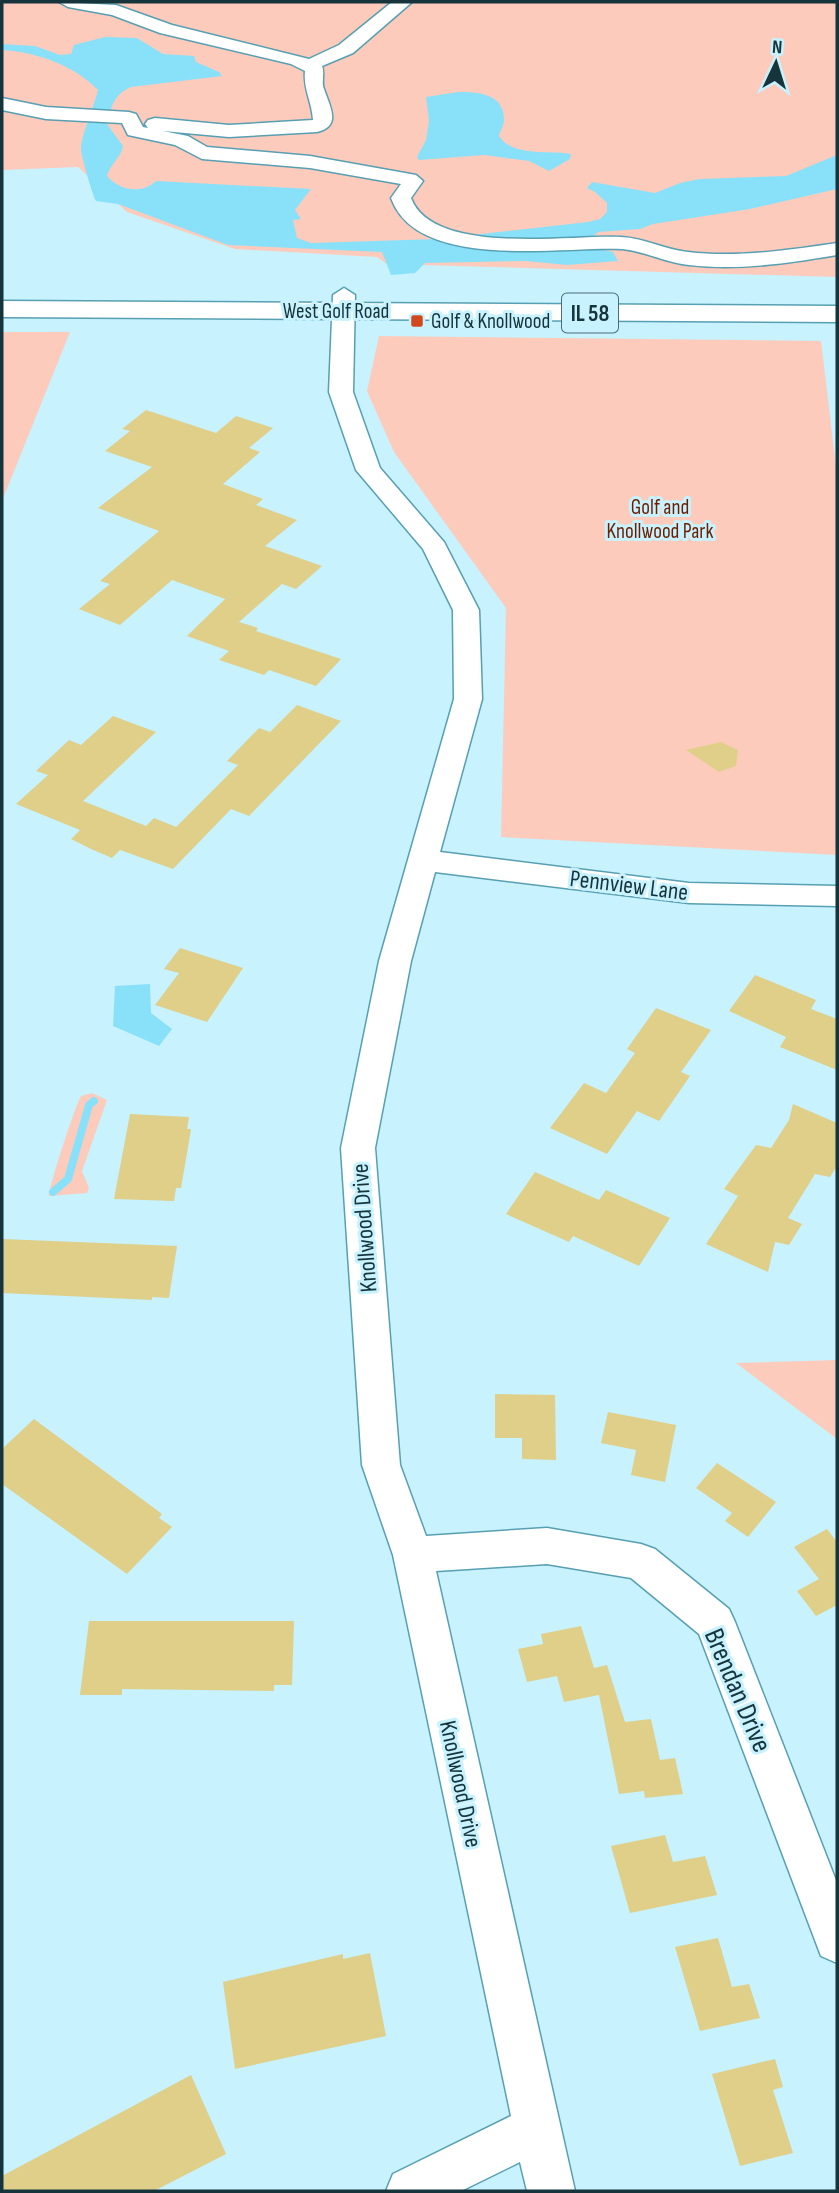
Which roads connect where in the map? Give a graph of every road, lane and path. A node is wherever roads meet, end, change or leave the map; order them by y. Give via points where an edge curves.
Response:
1 (68, 2) edge
2 (403, 2) edge
3 (310, 63) junction
4 (2, 104) edge
5 (46, 113) junction
6 (2, 114) edge
7 (130, 119) junction
8 (837, 249) edge
9 (2, 294) edge
10 (837, 298) edge
11 (343, 303) junction
12 (2, 309) edge
13 (837, 314) edge
14 (422, 860) junction
15 (837, 896) edge
16 (413, 1555) junction
17 (837, 1940) edge
18 (539, 2127) junction
19 (410, 2191) edge
20 (551, 2191) edge

1 - 3 street via 116,10 166,29
2 - 3 street via 343,51
3 - 7 street via 316,74 313,86 323,106 323,123 317,126 229,131
4 - 5 street
5 - 6 street
5 - 7 street
7 - 8 street via 135,131 181,141 196,152 310,162 409,179 412,184 401,198 417,221 490,247 626,243 691,259 772,259
9 - 11 main road, West Golf Road / IL 58
10 - 11 main road, West Golf Road / IL 58
11 - 12 main road, West Golf Road / IL 58
11 - 13 main road, West Golf Road / IL 58
11 - 14 street, Knollwood Drive via 341,392 368,470 435,547 466,610 468,699
14 - 15 street, Pennview Lane via 689,893
14 - 16 street, Knollwood Drive via 395,961 358,1148 382,1465
16 - 17 street, Brendan Drive via 547,1546 641,1562 715,1622
16 - 18 street, Knollwood Drive
18 - 19 street
18 - 20 street, Knollwood Drive

